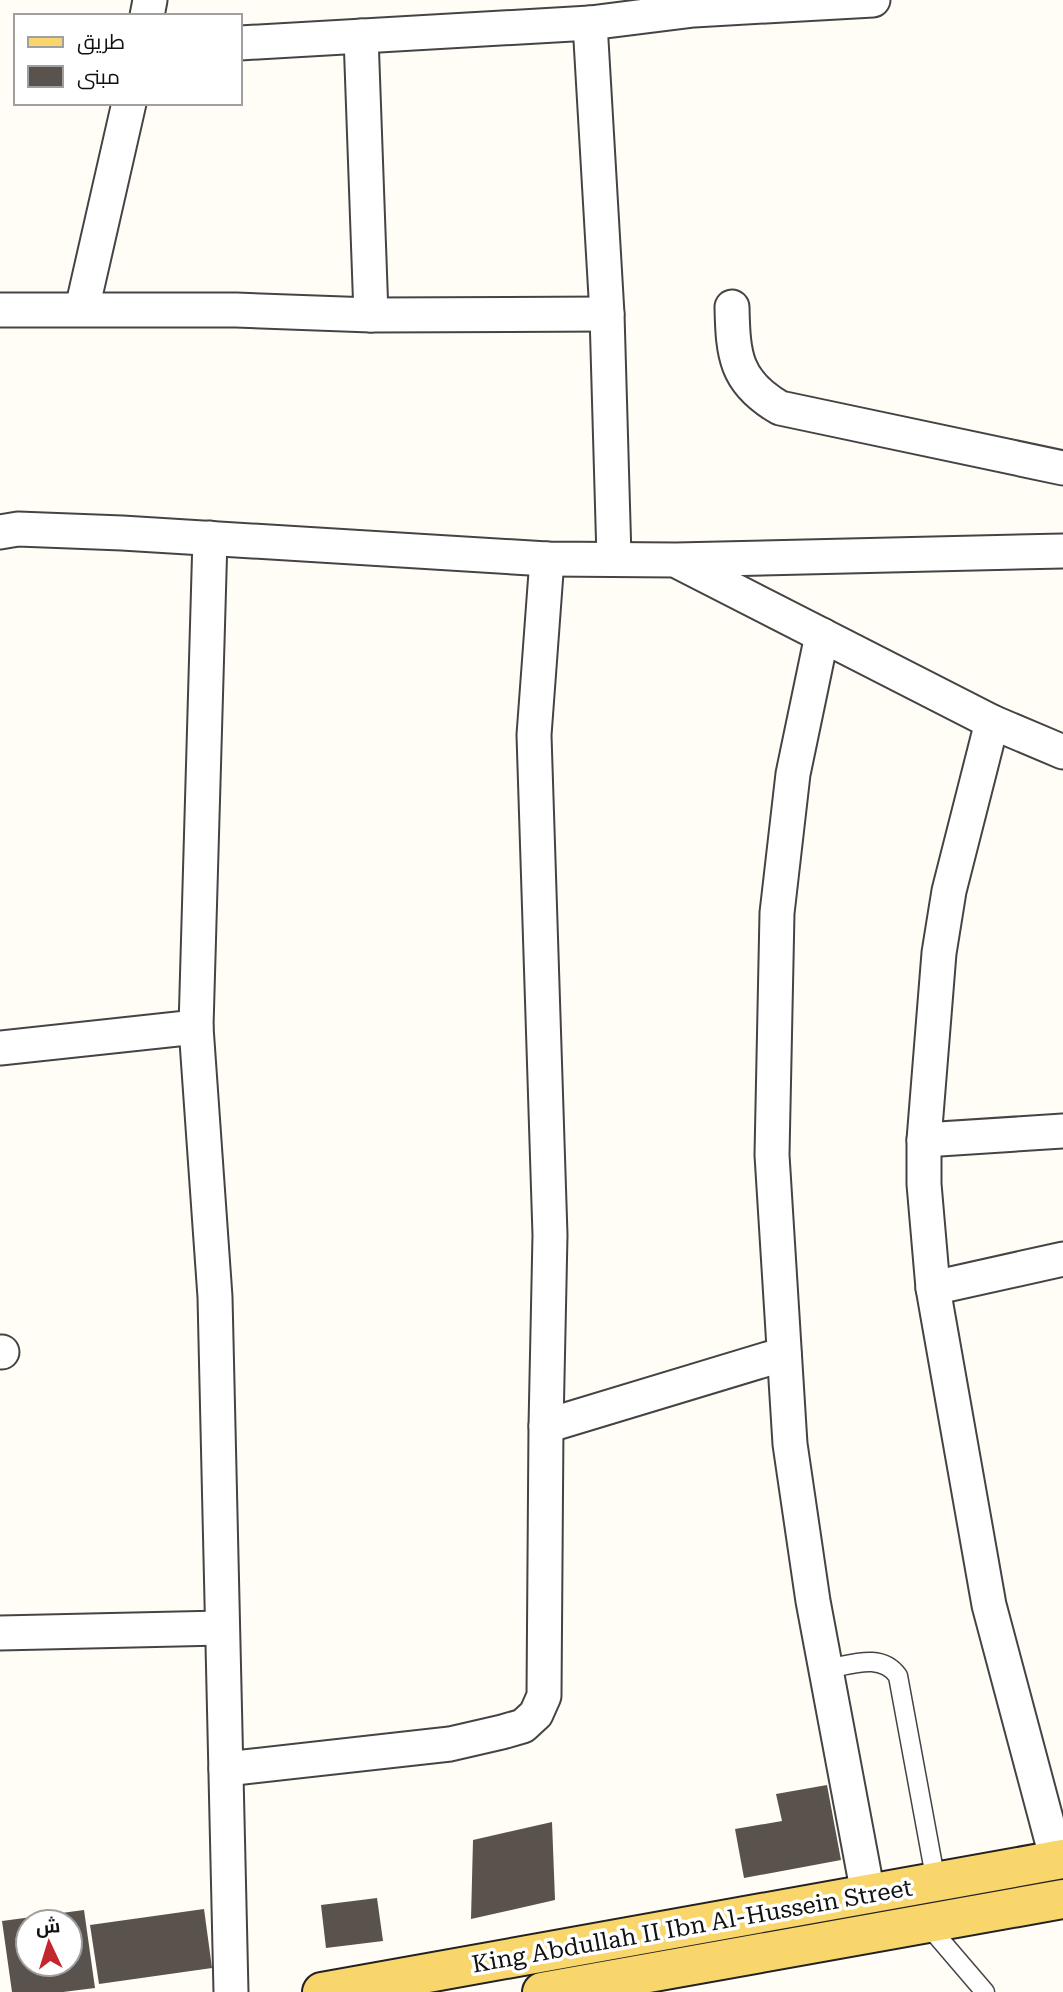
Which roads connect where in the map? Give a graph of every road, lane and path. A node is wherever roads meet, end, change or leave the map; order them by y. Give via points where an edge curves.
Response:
1 (873, 0) edge
2 (823, 1) edge
3 (590, 23) junction
4 (361, 36) junction
5 (242, 43) edge
6 (129, 105) edge
7 (732, 307) dead end
8 (82, 309) junction
9 (0, 310) edge
10 (607, 314) junction
11 (372, 315) junction
12 (1063, 468) edge
13 (0, 532) edge
14 (210, 538) junction
15 (1063, 551) edge
16 (614, 558) junction
17 (547, 559) junction
18 (676, 560) junction
19 (822, 635) junction
20 (992, 722) junction
21 (1063, 752) edge
22 (196, 1027) junction
23 (0, 1048) edge
24 (1063, 1131) edge
25 (924, 1140) junction
26 (1063, 1259) edge
27 (933, 1288) junction
28 (784, 1354) junction
29 (546, 1426) junction
30 (222, 1628) junction
31 (0, 1633) edge
32 (826, 1669) junction
33 (226, 1769) junction
34 (1060, 1860) edge
35 (936, 1882) junction
36 (868, 1894) junction
37 (1063, 1899) edge
38 (925, 1922) junction
39 (231, 1992) edge
40 (321, 1992) edge
41 (542, 1992) edge
42 (985, 1992) edge

1 - 2 street
2 - 3 street
3 - 4 street
3 - 10 street
4 - 5 street
4 - 11 street
6 - 8 street
7 - 12 street via 738,365 762,398 780,408
8 - 9 street
8 - 11 street
10 - 11 street
10 - 16 street
13 - 14 street via 18,529
14 - 17 street
14 - 22 street
15 - 18 street
16 - 17 street
16 - 18 street
17 - 29 street via 534,735 550,1235
18 - 19 street
19 - 20 street
19 - 28 street via 793,775 777,913 772,1155
20 - 21 street
20 - 25 street via 949,891 939,953
22 - 23 street
22 - 30 street via 215,1297
24 - 25 street
25 - 27 street
26 - 27 street
27 - 34 street via 989,1605
28 - 29 street
28 - 32 street via 790,1444
29 - 33 street via 546,1678 536,1714 523,1726 450,1744
30 - 31 street
30 - 33 street
32 - 35 lane via 877,1661 886,1663 898,1676
32 - 36 street
33 - 39 street
34 - 35 main road, King Abdullah II Ibn Al-Hussein Street
35 - 36 main road, King Abdullah II Ibn Al-Hussein Street
36 - 40 main road, King Abdullah II Ibn Al-Hussein Street
37 - 38 main road, King Abdullah II Ibn Al-Hussein Street
38 - 41 main road, King Abdullah II Ibn Al-Hussein Street
38 - 42 lane

